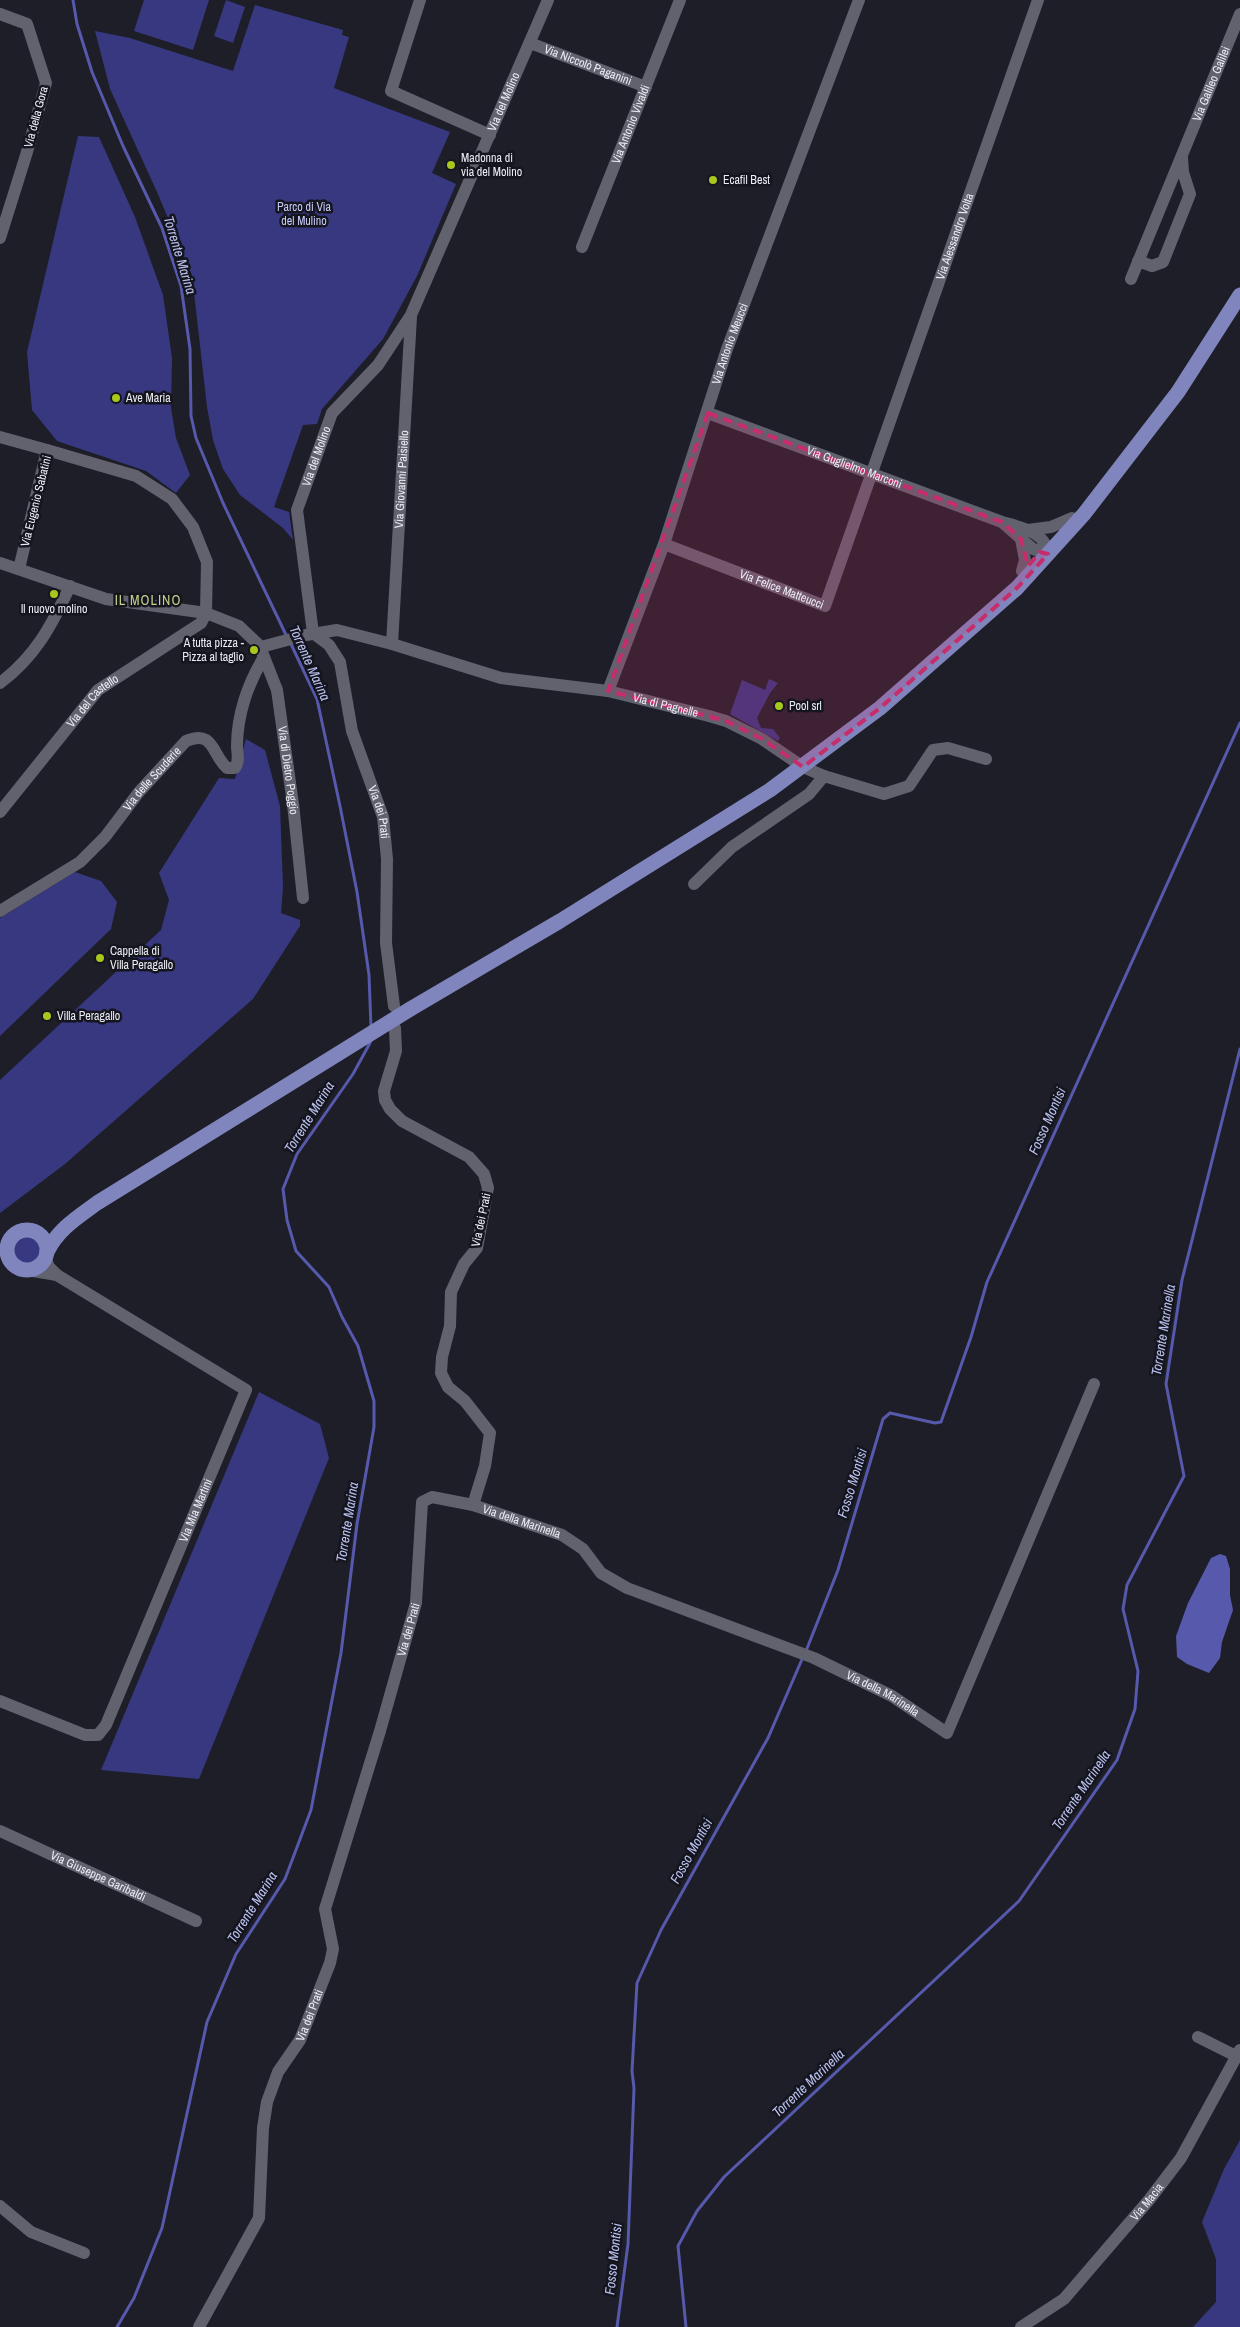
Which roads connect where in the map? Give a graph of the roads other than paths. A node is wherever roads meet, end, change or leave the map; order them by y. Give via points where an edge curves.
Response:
1 (420, 0) edge
2 (548, 0) edge
3 (680, 0) edge
4 (859, 0) edge
5 (1038, 0) edge
6 (0, 14) edge
7 (1240, 14) edge
8 (530, 43) junction
9 (646, 87) junction
10 (490, 135) junction
11 (1182, 153) junction
12 (1170, 182) junction
13 (1187, 182) junction
14 (0, 238) edge
15 (582, 247) dead end
16 (1138, 261) junction
17 (1132, 279) dead end
18 (1240, 296) edge
19 (411, 315) junction
20 (708, 414) junction
21 (0, 437) edge
22 (47, 450) junction
23 (873, 474) junction
24 (1102, 489) junction
25 (1072, 518) junction
26 (1025, 534) junction
27 (664, 544) junction
28 (1045, 550) junction
29 (0, 563) edge
30 (19, 569) junction
31 (1022, 571) junction
32 (70, 586) junction
33 (987, 613) junction
34 (206, 614) junction
35 (309, 634) junction
36 (392, 644) junction
37 (265, 650) junction
38 (0, 683) edge
39 (608, 691) junction
40 (986, 759) dead end
41 (803, 768) junction
42 (824, 776) junction
43 (0, 812) edge
44 (694, 884) dead end
45 (303, 898) dead end
46 (0, 911) edge
47 (394, 1006) dead end
48 (395, 1028) dead end
49 (65, 1227) junction
50 (36, 1232) junction
51 (7, 1249) junction
52 (46, 1255) junction
53 (0, 1266) edge
54 (23, 1269) junction
55 (0, 1272) edge
56 (57, 1275) junction
57 (1094, 1384) dead end
58 (473, 1505) junction
59 (0, 1701) edge
60 (0, 1831) edge
61 (196, 1921) dead end
62 (1198, 2037) dead end
63 (1238, 2053) edge
64 (0, 2206) edge
65 (84, 2253) dead end
66 (199, 2327) edge
67 (1021, 2327) edge

1 - 10 street via 391,91
2 - 8 street, Via del Molino
3 - 9 street, Via Antonio Vivaldi
4 - 20 street, Via Antonio Meucci via 727,349
5 - 23 street, Via Alessandro Volta
6 - 14 street, Via della Gora via 27,24 46,83
7 - 11 street, Via Galileo Galilei
8 - 9 street, Via Niccolò Paganini
8 - 10 street, Via del Molino
9 - 15 street, Via Antonio Vivaldi
10 - 19 street, Via del Molino
11 - 12 street, Via Galileo Galilei
11 - 13 street
12 - 13 street via 1178,179
12 - 16 street, Via Galileo Galilei
13 - 16 street via 1190,194 1162,262 1152,266
16 - 17 street, Via Galileo Galilei
18 - 24 main road via 1178,392
19 - 35 street, Via del Molino via 378,365 332,413 297,510
19 - 36 street, Via Giovanni Paisiello
20 - 23 street, Via Guglielmo Marconi
20 - 27 street, Via Antonio Meucci
21 - 22 street
22 - 30 street, Via Eugenio Sabatini
22 - 34 street, Via Eugenio Sabatini via 136,476 172,499 193,527 207,562
23 - 26 street, Via Guglielmo Marconi via 1002,522
23 - 27 street, Via Felice Matteucci via 825,606
24 - 25 main road
24 - 28 main road via 1084,514
25 - 26 street
25 - 28 main road
26 - 28 street, Via Guglielmo Marconi
26 - 31 street
27 - 39 street, Via Antonio Meucci
28 - 31 main road
28 - 33 main road via 1017,588
29 - 30 street
30 - 32 street
31 - 33 main road
32 - 34 street via 106,599
32 - 38 street via 34,651 20,668
33 - 41 main road via 880,708
34 - 37 street via 239,626
34 - 43 street, Via del Castello via 201,623 98,690
35 - 36 street, Via di Pagnelle via 337,630
35 - 37 street
35 - 47 street, Via dei Prati via 329,645 340,662 352,731 383,817 387,859 386,943
36 - 39 street, Via di Pagnelle via 501,678
37 - 45 street, Via di Dietro Poggio via 277,690
37 - 46 street, Via delle Scuderie via 251,678 242,708 235,768 223,765 216,751 203,738 186,741 80,862
39 - 41 street, Via di Pagnelle via 726,720 762,739
40 - 42 street, Via di Pagnelle via 948,748 933,750 909,786 884,794
41 - 42 street, Via di Pagnelle
41 - 49 main road via 560,922 412,1008 98,1203
42 - 44 street via 809,794 732,847
48 - 58 street, Via dei Prati via 396,1051 384,1091 390,1109 402,1121 469,1157 484,1174 488,1188 477,1248 464,1264 451,1292 450,1326 441,1373 448,1387 465,1401 490,1434 485,1466
49 - 50 main road
49 - 52 main road via 52,1241
50 - 51 main road via 19,1232
50 - 52 main road via 44,1240
51 - 53 main road
51 - 54 main road via 10,1260
52 - 54 main road via 38,1267
52 - 56 street, Via Mia Martini via 49,1267
54 - 55 main road
54 - 56 street, Via Mia Martini
56 - 59 street, Via Mia Martini via 246,1390 106,1725 98,1735 85,1736
57 - 58 street, Via della Marinella via 947,1733 892,1696 814,1658 627,1588 601,1573 583,1549 562,1535
58 - 66 street, Via dei Prati via 432,1497 422,1502 416,1603 325,1910 333,1949 330,1963 300,2040 278,2072 267,2102 259,2218
60 - 61 street, Via Giuseppe Garibaldi
62 - 63 street
63 - 67 street, Via Macia via 1181,2158 1150,2200 1064,2299
64 - 65 street via 31,2232

